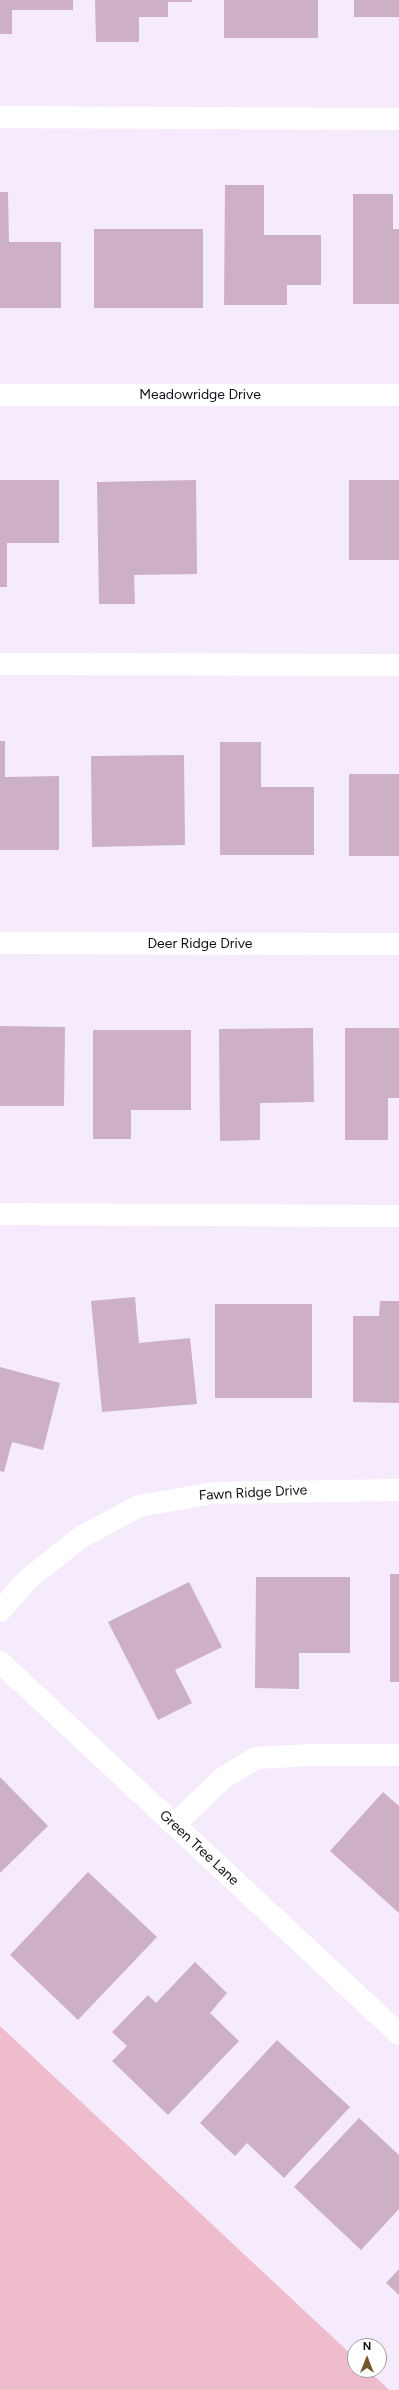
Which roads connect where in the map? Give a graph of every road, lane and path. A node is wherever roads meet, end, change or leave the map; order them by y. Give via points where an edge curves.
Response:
1 (0, 117) edge
2 (399, 119) edge
3 (0, 395) edge
4 (399, 395) edge
5 (0, 664) edge
6 (399, 665) edge
7 (0, 943) edge
8 (399, 944) edge
9 (0, 1214) edge
10 (399, 1216) edge
11 (399, 1490) edge
12 (0, 1611) edge
13 (0, 1662) edge
14 (399, 1755) edge
15 (174, 1825) junction
16 (399, 2034) edge

1 - 2 street
3 - 4 street, Meadowridge Drive
5 - 6 street
7 - 8 street, Deer Ridge Drive
9 - 10 street
11 - 12 street, Fawn Ridge Drive via 213,1493 139,1506 81,1537 27,1580
13 - 15 street, Green Tree Lane
14 - 15 street via 256,1758 223,1778
15 - 16 street, Green Tree Lane

